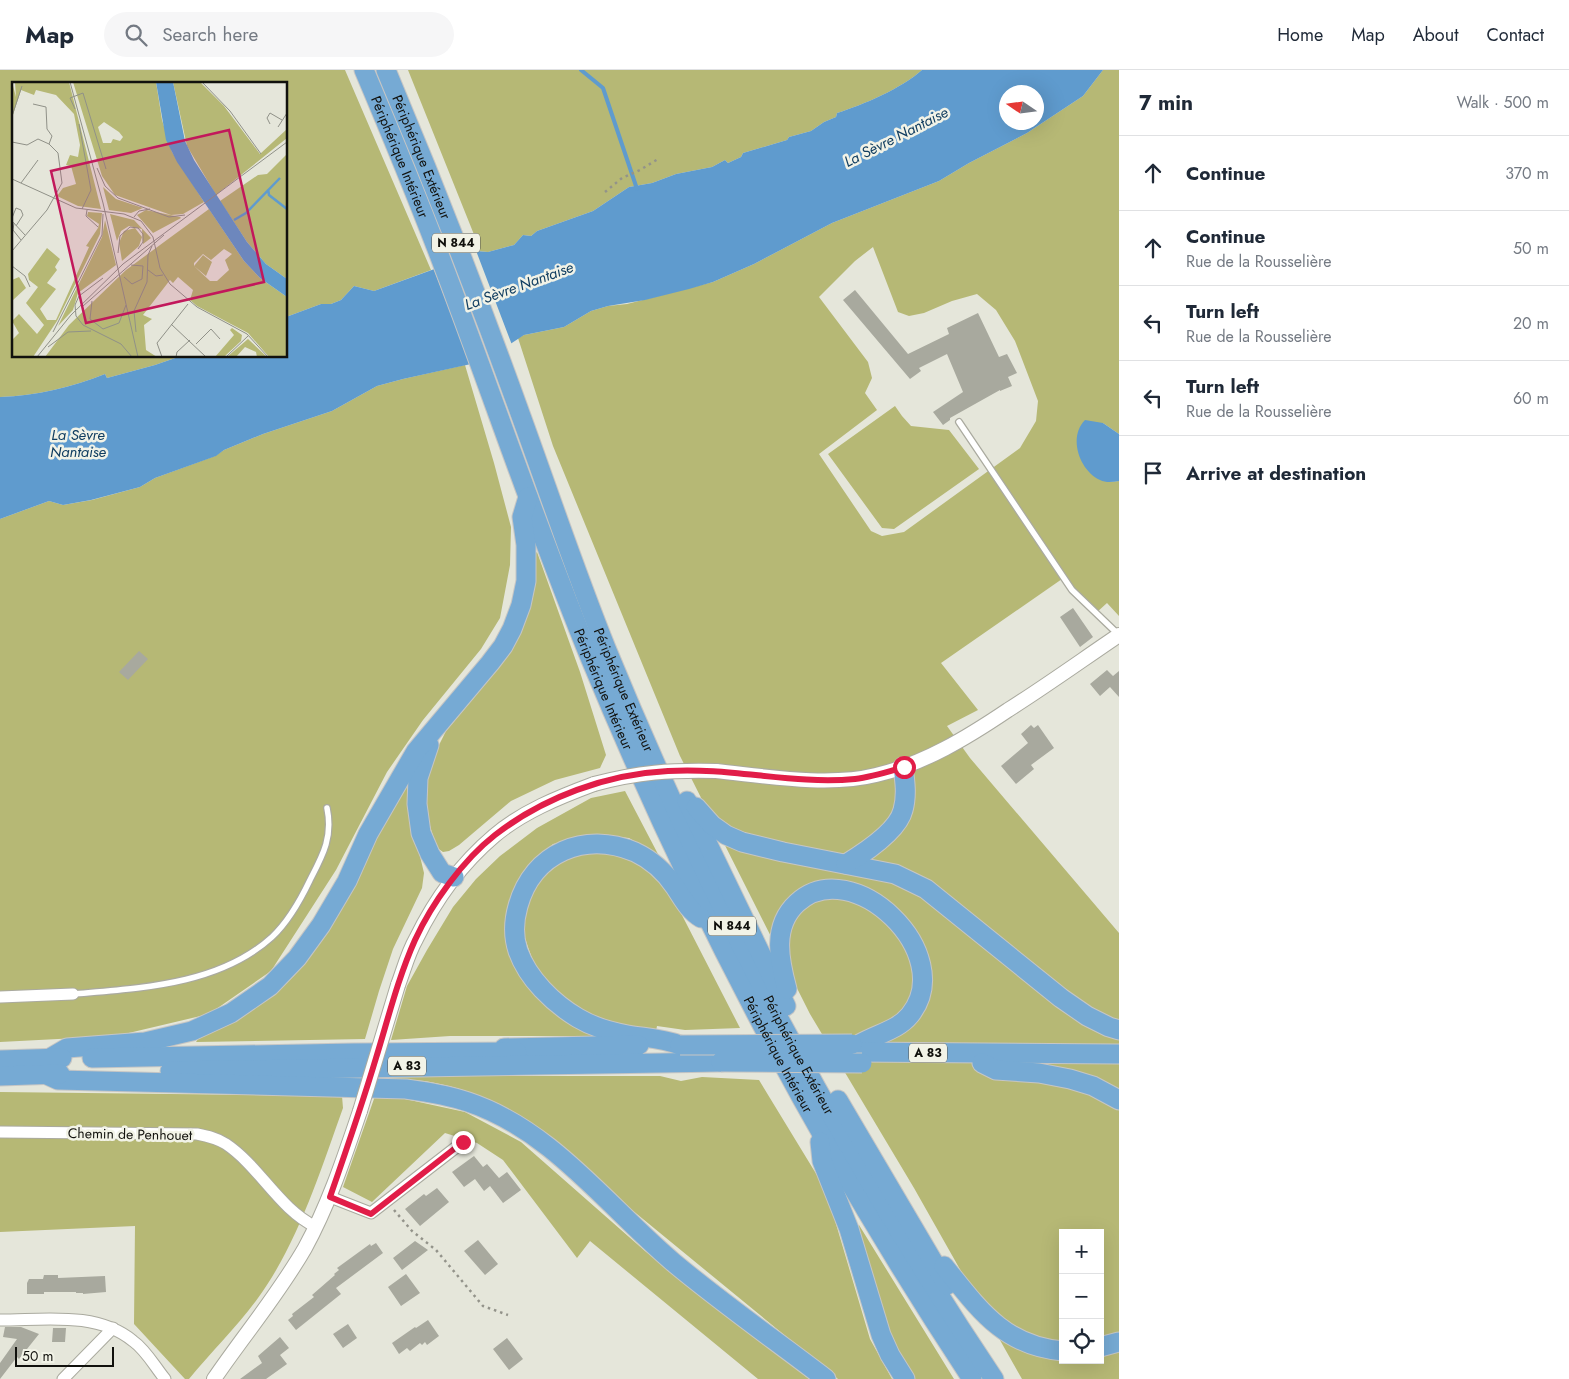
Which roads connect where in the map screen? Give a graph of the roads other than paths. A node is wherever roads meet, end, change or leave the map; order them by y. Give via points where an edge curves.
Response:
1 (364, 70) edge
2 (386, 70) edge
3 (959, 422) dead end
4 (528, 497) junction
5 (1119, 635) edge
6 (626, 695) junction
7 (433, 732) junction
8 (904, 767) junction
9 (684, 796) junction
10 (327, 808) dead end
11 (846, 864) junction
12 (454, 877) junction
13 (709, 923) junction
14 (73, 994) joint
15 (0, 997) edge
16 (787, 1008) junction
17 (1119, 1030) edge
18 (680, 1044) junction
19 (443, 1051) junction
20 (857, 1051) junction
21 (1119, 1054) edge
22 (718, 1058) junction
23 (0, 1060) edge
24 (982, 1064) junction
25 (94, 1065) junction
26 (1119, 1065) edge
27 (48, 1066) junction
28 (0, 1076) edge
29 (1119, 1100) edge
30 (0, 1132) edge
31 (821, 1134) junction
32 (463, 1142) dead end
33 (330, 1197) junction
34 (316, 1227) junction
35 (923, 1244) junction
36 (0, 1320) edge
37 (113, 1328) junction
38 (1119, 1342) edge
39 (1104, 1346) edge
40 (1059, 1350) edge
41 (63, 1379) edge
42 (165, 1379) edge
43 (214, 1379) edge
44 (826, 1379) edge
45 (906, 1379) edge
46 (972, 1379) edge
47 (994, 1379) edge

1 - 4 highway, Périphérique Intérieur / N 844 via 439,254
2 - 6 highway, Périphérique Extérieur / N 844 via 440,199 557,520
3 - 5 lane via 1072,590
4 - 7 highway via 522,517 526,581 515,621 503,646
4 - 13 highway, Périphérique Intérieur / N 844 via 594,668
5 - 8 street via 979,729
6 - 9 highway via 651,722
6 - 47 highway, Périphérique Extérieur / N 844 via 700,861 784,1030 911,1251
7 - 12 highway via 418,778 421,833 442,872
7 - 27 highway via 399,778 321,925 297,958 270,986 230,1013 192,1032 145,1042 67,1048
8 - 11 highway via 905,797 899,821
8 - 12 street, bridge via 876,776 833,780 678,770 624,776 594,784 543,805 495,835
9 - 11 highway via 712,825 742,842
9 - 16 highway
10 - 14 lane via 330,822 328,839 306,890 291,915 254,951 229,966 185,979
11 - 17 highway via 895,874 926,889 1061,998 1087,1016
12 - 33 street, bridge via 415,940
13 - 18 highway via 692,913 674,884 655,864 636,853 600,843 562,851 547,860 528,882 516,911 515,932 523,962 538,985 561,1006 578,1018 606,1030
13 - 31 highway, Périphérique Intérieur / N 844
14 - 15 street
16 - 20 highway via 788,993 780,965 780,946 782,927 792,907 813,893 830,889 848,891 868,899 906,931 920,957 923,981 916,1007 903,1022 870,1037
16 - 35 highway
18 - 19 highway
18 - 20 highway, bridge
19 - 22 highway, A 83
19 - 25 highway, A 83
20 - 21 highway, A 83
20 - 22 highway, A 83, bridge
20 - 24 highway, A 83
22 - 25 highway, A 83 via 304,1068
23 - 27 highway
24 - 26 highway, A 83
24 - 29 highway via 996,1070 1070,1078
25 - 27 highway
27 - 28 highway
27 - 44 highway via 58,1080 406,1090 469,1102 512,1123 548,1148 673,1262
30 - 34 street, Chemin de Penhouet via 197,1134 211,1137 225,1143 243,1158 288,1206
31 - 45 highway via 822,1161 849,1229 881,1335
31 - 46 highway, Périphérique Intérieur / N 844 via 902,1271
32 - 33 street via 371,1214
33 - 34 street
34 - 43 street via 278,1292
35 - 40 highway via 994,1324 1029,1343
35 - 47 highway via 999,1367
36 - 37 street via 72,1320 99,1322
37 - 41 street
37 - 42 street via 134,1341
38 - 39 highway

